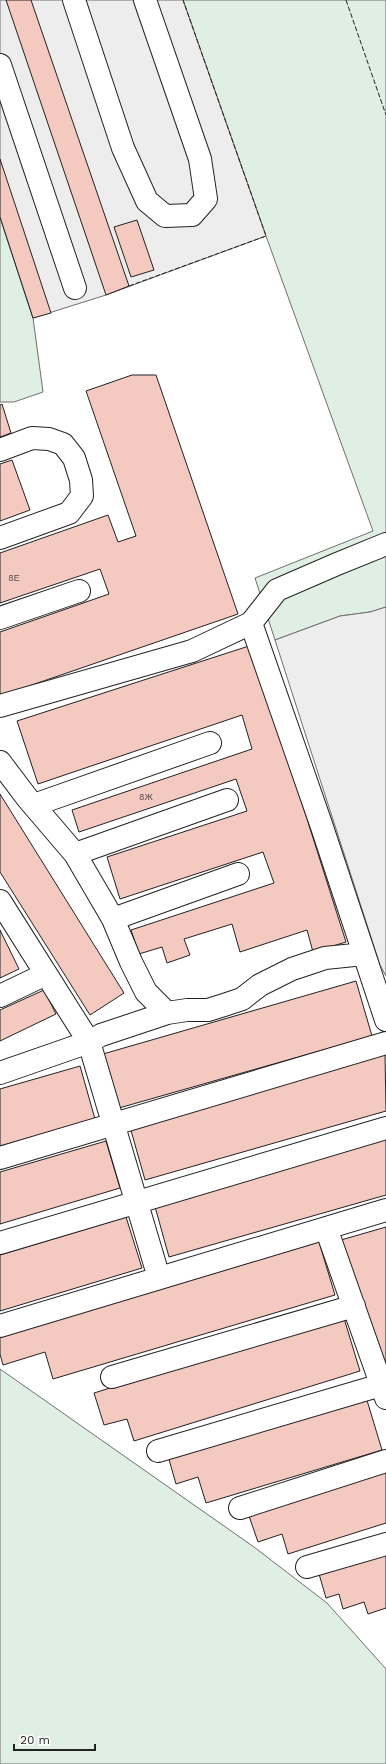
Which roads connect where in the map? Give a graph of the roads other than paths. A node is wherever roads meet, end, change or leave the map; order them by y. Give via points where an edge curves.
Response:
1 (74, 0) edge
2 (145, 0) edge
3 (0, 65) edge
4 (75, 288) dead end
5 (0, 450) edge
6 (0, 538) edge
7 (386, 544) edge
8 (79, 591) dead end
9 (0, 618) edge
10 (251, 623) junction
11 (0, 706) edge
12 (210, 743) dead end
13 (0, 762) edge
14 (227, 800) dead end
15 (34, 806) junction
16 (75, 854) junction
17 (238, 874) dead end
18 (1, 904) edge
19 (113, 919) junction
20 (364, 954) junction
21 (46, 974) junction
22 (0, 996) edge
23 (166, 1013) junction
24 (386, 1020) edge
25 (90, 1042) junction
26 (386, 1043) edge
27 (0, 1073) edge
28 (114, 1124) junction
29 (386, 1128) edge
30 (0, 1158) edge
31 (137, 1202) junction
32 (386, 1210) edge
33 (326, 1228) junction
34 (0, 1242) edge
35 (158, 1278) junction
36 (354, 1306) junction
37 (0, 1326) edge
38 (112, 1378) dead end
39 (384, 1392) edge
40 (158, 1450) dead end
41 (386, 1461) edge
42 (240, 1508) dead end
43 (386, 1544) edge
44 (307, 1567) dead end

1 - 2 lane via 123,148 147,202 165,216 192,215 206,199 200,159
3 - 4 lane
5 - 6 lane via 32,438 48,439 63,444 74,458 82,480 82,496 69,513
7 - 10 lane via 277,590
8 - 9 lane
10 - 11 lane via 192,651
10 - 20 lane
12 - 15 lane
13 - 15 lane
14 - 16 lane
15 - 16 lane
16 - 19 lane
17 - 19 lane
18 - 21 lane
19 - 23 lane via 146,992
20 - 23 lane via 326,958 292,969 260,985 242,999 208,1010
20 - 24 lane
21 - 22 lane
21 - 25 lane
23 - 25 lane via 101,1035
25 - 27 lane
25 - 28 lane
26 - 28 lane
28 - 30 lane
28 - 31 lane
29 - 31 lane
31 - 34 lane
31 - 35 lane
32 - 33 lane
33 - 35 lane
33 - 36 lane
35 - 37 lane
36 - 38 lane
36 - 39 lane
39 - 40 lane
41 - 42 lane
43 - 44 lane

